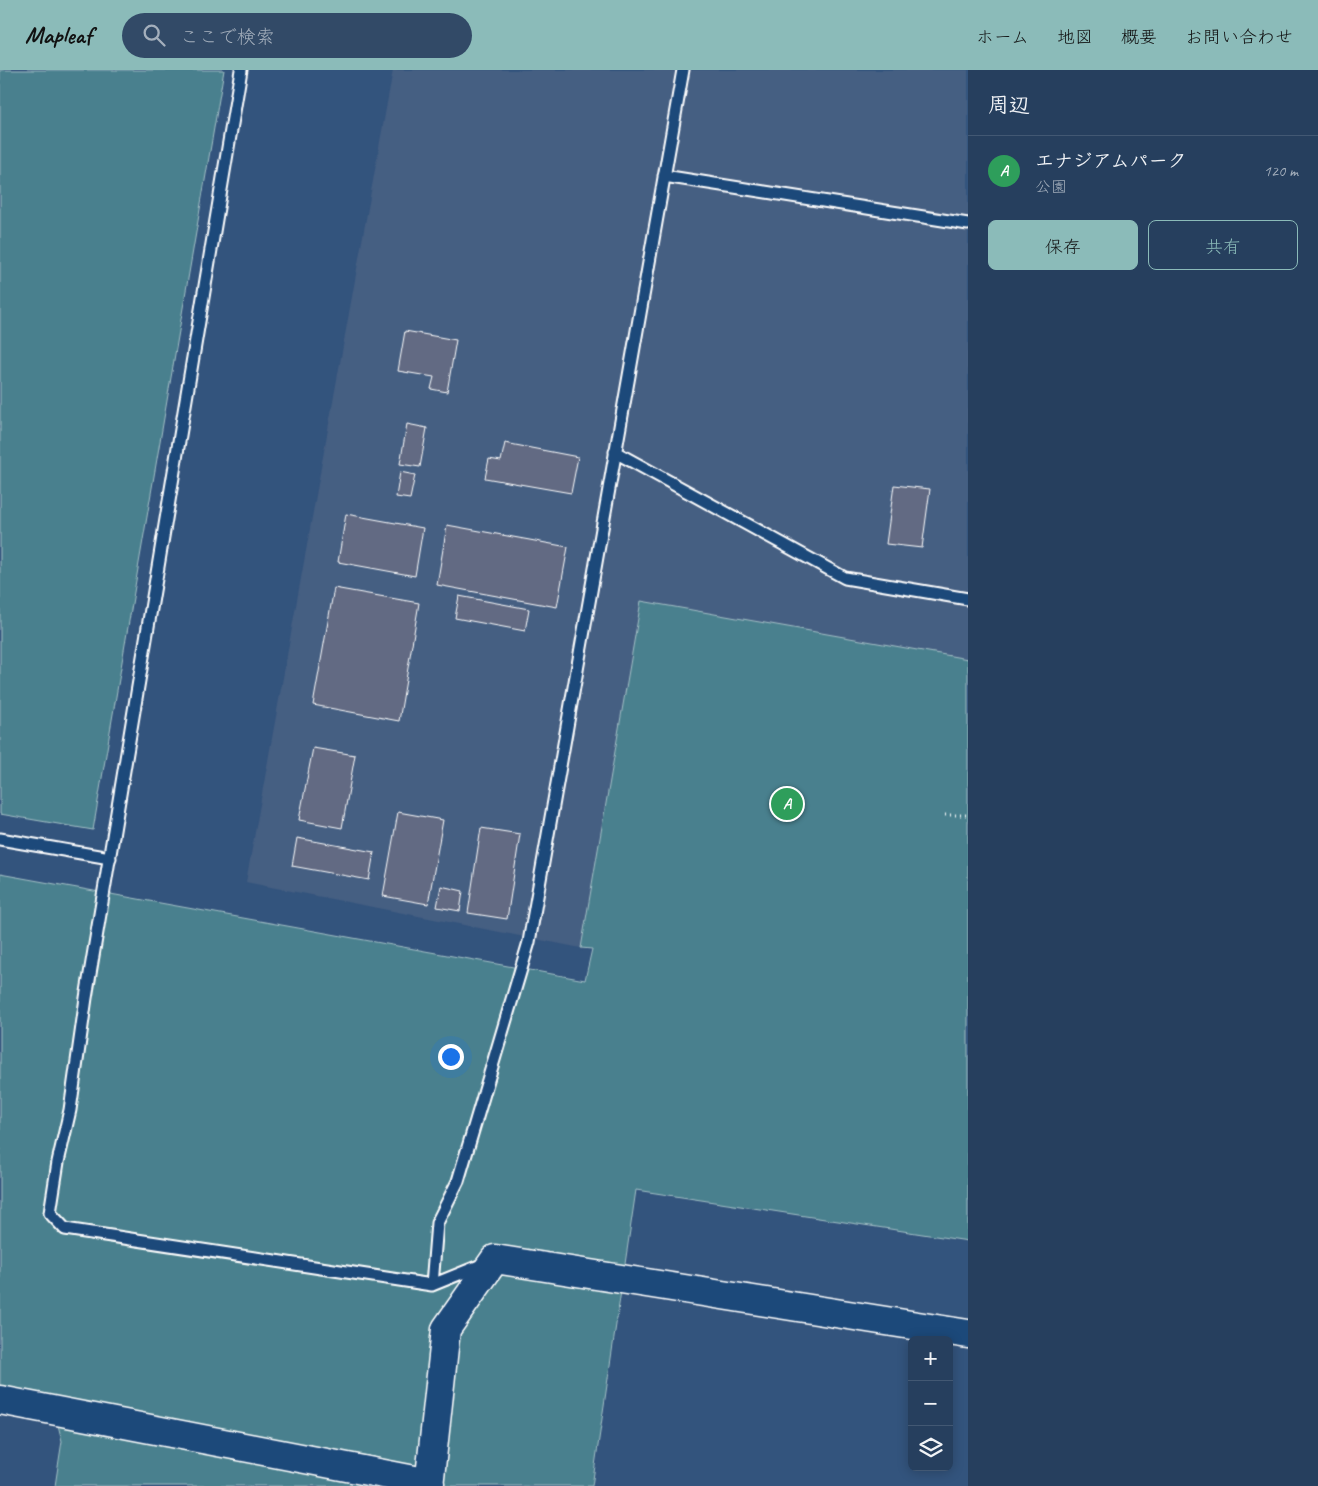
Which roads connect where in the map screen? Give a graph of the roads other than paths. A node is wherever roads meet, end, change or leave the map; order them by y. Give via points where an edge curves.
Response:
1 (242, 70) edge
2 (683, 70) edge
3 (664, 176) junction
4 (968, 224) edge
5 (615, 452) junction
6 (968, 599) edge
7 (0, 839) edge
8 (110, 858) junction
9 (495, 1260) junction
10 (432, 1285) junction
11 (968, 1334) edge
12 (0, 1400) edge
13 (429, 1484) edge

1 - 8 lane
2 - 3 lane
3 - 4 lane
3 - 5 lane
5 - 6 lane via 845,578
5 - 10 lane via 528,942 458,1181 437,1223
7 - 8 lane
8 - 10 lane via 70,1110 50,1213 65,1229
9 - 10 lane
9 - 11 street
9 - 13 street via 446,1329
12 - 13 street

